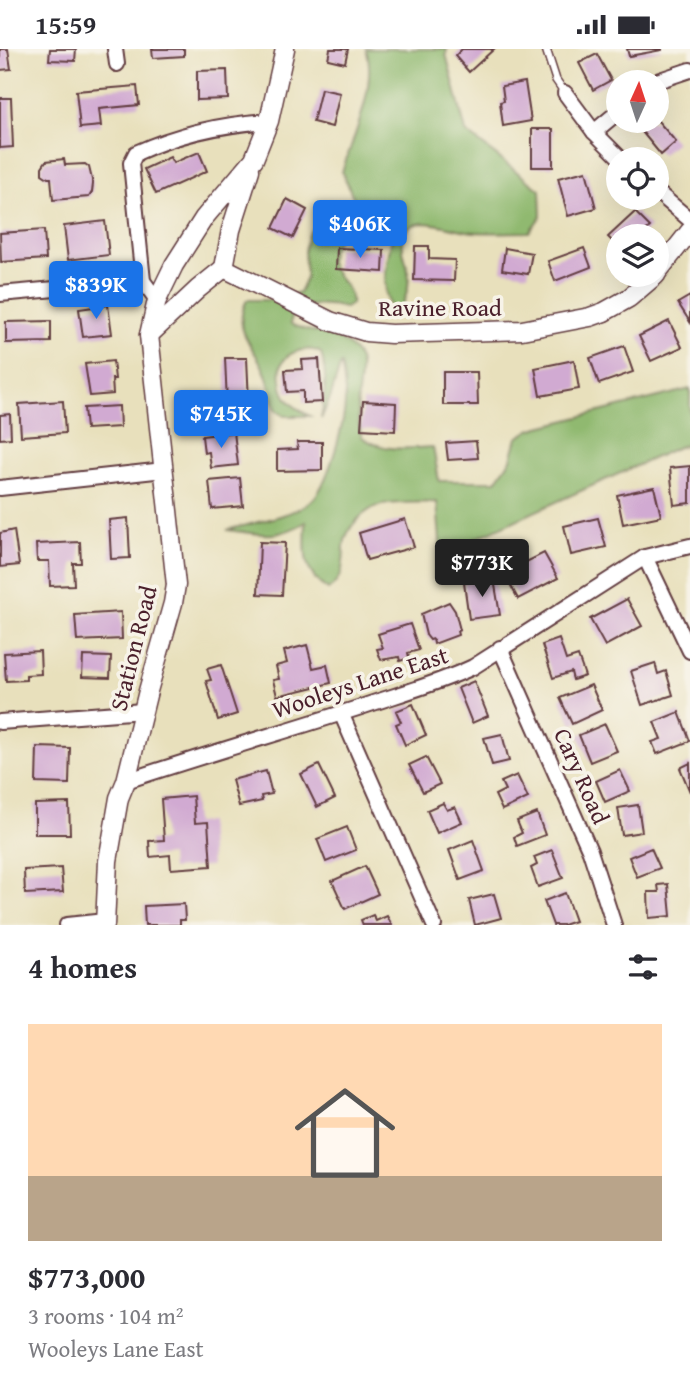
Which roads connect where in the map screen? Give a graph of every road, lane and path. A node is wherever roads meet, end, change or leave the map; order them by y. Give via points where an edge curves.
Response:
1 (115, 49) edge
2 (285, 49) edge
3 (546, 49) edge
4 (117, 64) dead end
5 (690, 70) edge
6 (669, 77) edge
7 (565, 93) joint
8 (269, 121) junction
9 (606, 122) edge
10 (594, 132) junction
11 (609, 147) edge
12 (254, 159) junction
13 (669, 202) edge
14 (690, 220) edge
15 (690, 231) edge
16 (669, 258) edge
17 (224, 268) junction
18 (143, 281) junction
19 (641, 287) edge
20 (0, 294) edge
21 (157, 300) junction
22 (149, 335) junction
23 (164, 470) junction
24 (0, 488) edge
25 (690, 546) edge
26 (645, 557) junction
27 (500, 648) junction
28 (690, 651) edge
29 (143, 711) junction
30 (341, 713) junction
31 (0, 722) edge
32 (126, 781) junction
33 (105, 923) edge
34 (68, 925) edge
35 (434, 925) edge
36 (614, 925) edge

1 - 4 street
2 - 8 street, Station Road
3 - 7 lane
5 - 6 street
7 - 10 street
8 - 12 street, Station Road
8 - 18 street via 231,123 159,142 136,153 131,163
9 - 10 street
10 - 11 street
12 - 17 street, Station Road
12 - 21 street, Station Road via 204,218
13 - 14 street
15 - 16 street, Ravine Road
17 - 19 street, Ravine Road via 330,321 391,334 522,330 590,317
17 - 22 street
18 - 20 street
18 - 21 street
21 - 22 street, Station Road
22 - 23 street, Station Road
23 - 24 street
23 - 29 street, Station Road via 176,585
25 - 26 street, Wooleys Lane East
26 - 27 street, Wooleys Lane East
26 - 28 street
27 - 30 street, Wooleys Lane East via 453,677
27 - 36 street, Cary Road via 590,851
29 - 31 street
29 - 32 street, Station Road
30 - 32 street, Wooleys Lane East
30 - 35 street
32 - 33 street, Station Road via 108,861
33 - 34 street

